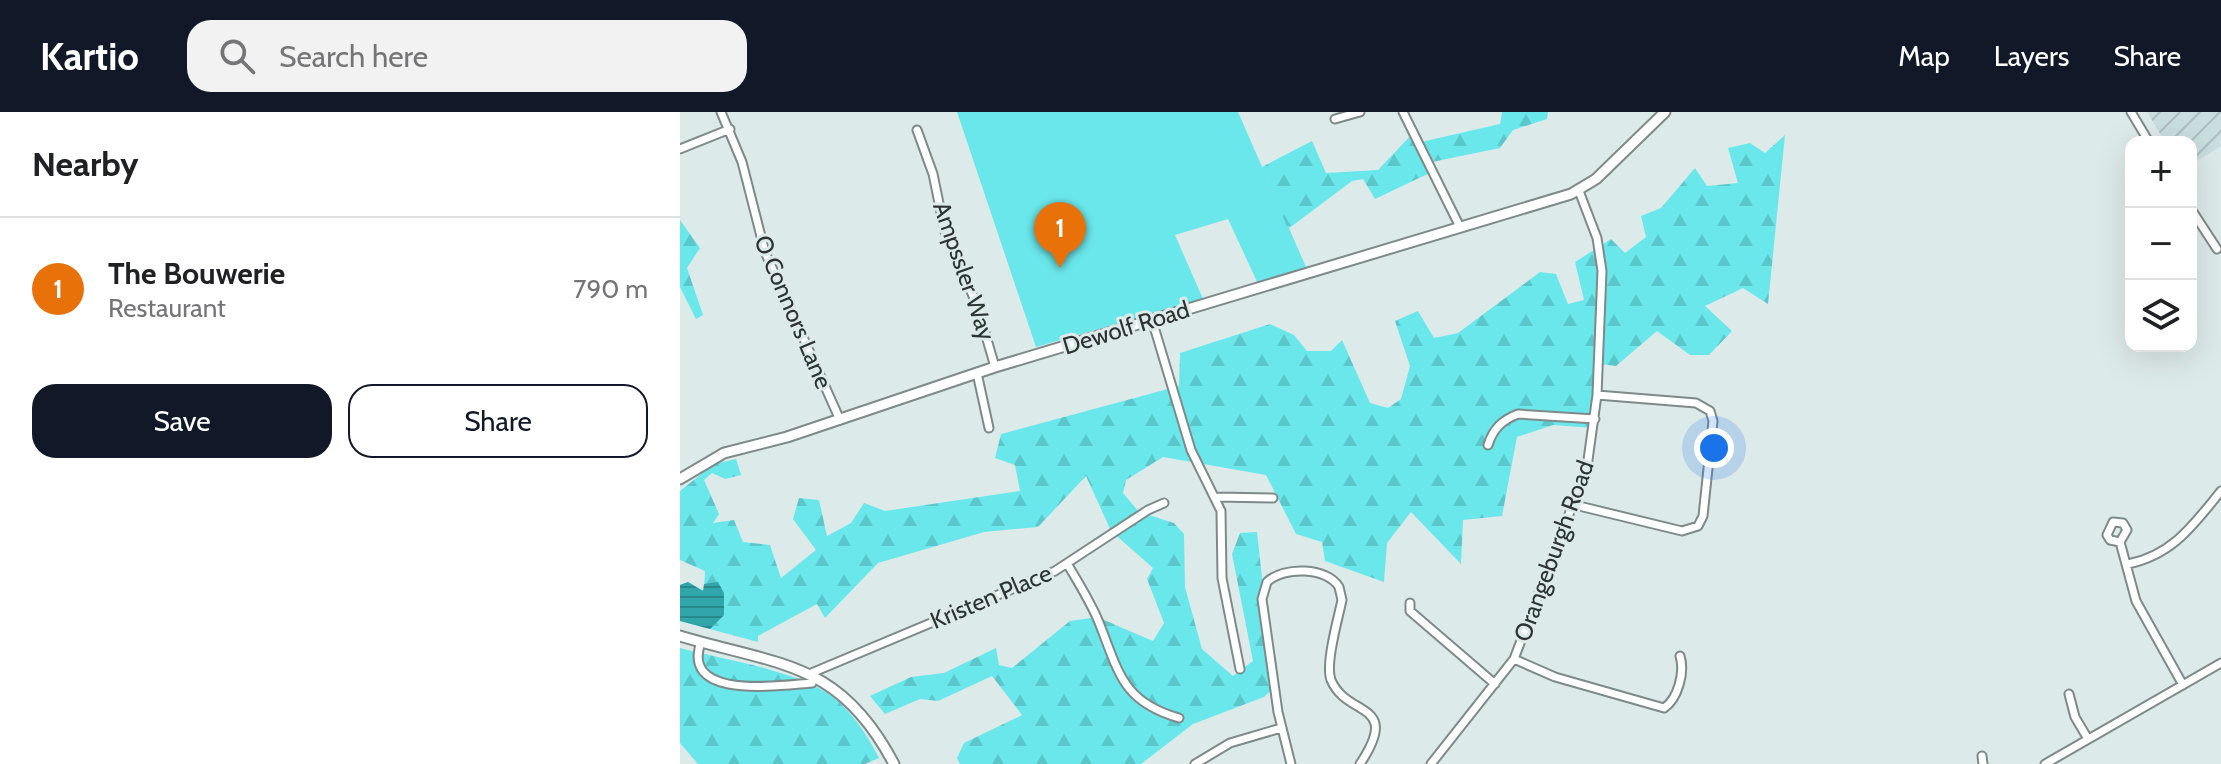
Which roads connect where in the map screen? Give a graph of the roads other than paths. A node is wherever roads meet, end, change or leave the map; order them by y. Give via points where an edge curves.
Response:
1 (721, 112) edge
2 (1360, 112) edge
3 (1403, 112) edge
4 (1649, 112) edge
5 (1665, 112) edge
6 (2131, 112) edge
7 (1335, 119) dead end
8 (1657, 120) junction
9 (730, 129) junction
10 (917, 130) dead end
11 (2145, 136) edge
12 (680, 149) edge
13 (1579, 191) junction
14 (2197, 218) edge
15 (1460, 227) junction
16 (2217, 249) dead end
17 (1152, 320) junction
18 (995, 367) junction
19 (977, 373) junction
20 (1597, 395) junction
21 (1595, 419) junction
22 (840, 420) junction
23 (989, 428) dead end
24 (1488, 445) dead end
25 (680, 479) edge
26 (2221, 491) edge
27 (1216, 497) junction
28 (1273, 498) dead end
29 (1164, 503) dead end
30 (1575, 505) junction
31 (2120, 542) dead end
32 (2128, 564) junction
33 (1068, 565) junction
34 (1410, 603) dead end
35 (680, 636) edge
36 (701, 642) junction
37 (1680, 656) dead end
38 (1514, 659) junction
39 (2221, 663) edge
40 (1240, 669) dead end
41 (811, 678) junction
42 (1495, 684) junction
43 (2183, 685) junction
44 (2069, 694) dead end
45 (1179, 718) dead end
46 (1281, 728) junction
47 (2088, 739) junction
48 (894, 764) edge
49 (1195, 764) edge
50 (1291, 764) edge
51 (1360, 764) edge
52 (1431, 764) edge
53 (2045, 764) edge

1 - 9 street, O Connors Lane
2 - 7 street
3 - 15 street
4 - 8 street
5 - 8 main road
6 - 11 street
8 - 13 main road
9 - 12 street
9 - 22 street, O Connors Lane via 765,252
10 - 18 street, Ampssler Way via 945,232 977,305
13 - 15 main road, Dewolf Road
13 - 20 street, Orangeburgh Road via 1597,238 1602,271
14 - 16 street
15 - 17 main road, Dewolf Road
17 - 18 main road, Dewolf Road
17 - 27 street via 1191,450
18 - 19 main road, Dewolf Road
19 - 22 main road, Dewolf Road
19 - 23 street
20 - 21 street, Orangeburgh Road
20 - 30 street via 1696,403 1710,411 1703,516 1693,529 1682,531
21 - 24 street via 1518,414 1491,433
21 - 30 street, Orangeburgh Road
22 - 25 main road, Dewolf Road via 724,453
26 - 32 street via 2176,543 2149,560
27 - 28 street
27 - 40 street via 1222,578
29 - 33 street, Kristen Place
30 - 38 street, Orangeburgh Road
31 - 32 street
32 - 43 street via 2136,601
33 - 41 street, Kristen Place
33 - 45 street via 1100,623 1119,676 1144,703
34 - 42 street via 1410,611
35 - 36 main road
36 - 41 main road via 794,666
36 - 41 street, Kristen Place via 696,657 700,667 723,683 751,687
37 - 38 street via 1683,667 1664,708 1555,677
38 - 42 street, Orangeburgh Road
39 - 43 street
41 - 48 main road via 839,691 860,710
42 - 52 street, Orangeburgh Road
43 - 47 street
44 - 47 street
46 - 49 street via 1230,743
46 - 50 street
46 - 51 street via 1262,593 1277,575 1326,575 1341,594 1330,676 1374,722 1374,740
47 - 53 street

